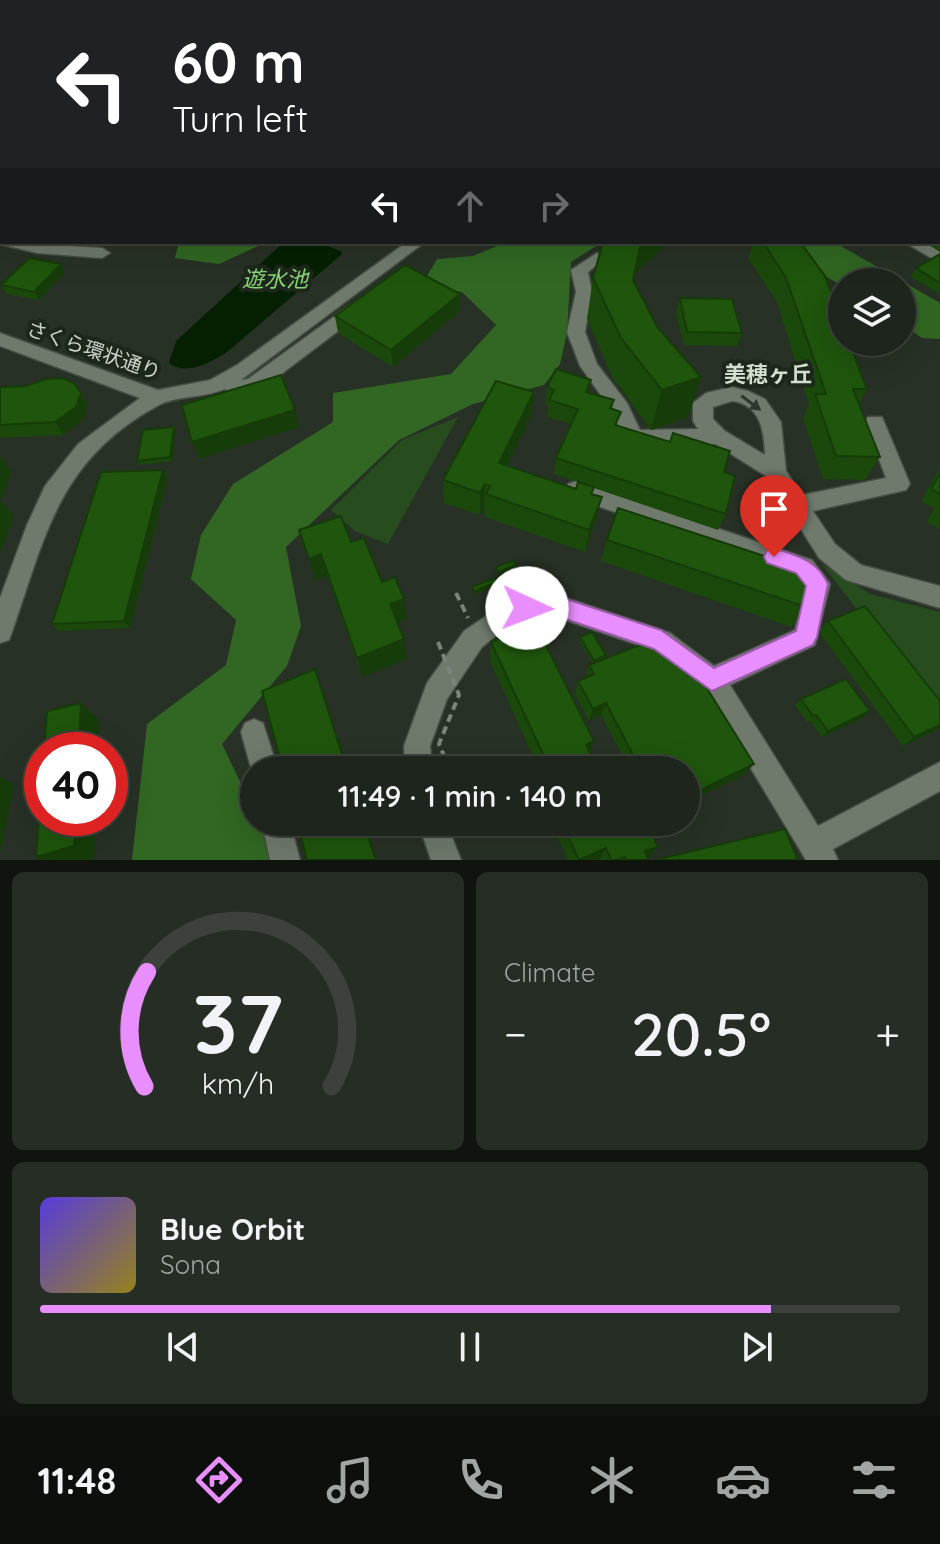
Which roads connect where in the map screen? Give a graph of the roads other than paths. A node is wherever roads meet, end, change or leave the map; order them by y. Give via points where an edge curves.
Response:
1 (19, 244) edge
2 (916, 244) edge
3 (413, 246) edge
4 (102, 253) dead end
5 (597, 258) edge
6 (940, 258) edge
7 (0, 339) edge
8 (157, 397) junction
9 (875, 422) dead end
10 (718, 436) junction
11 (776, 472) junction
12 (557, 483) edge
13 (797, 505) junction
14 (940, 597) edge
15 (0, 632) edge
16 (712, 680) junction
17 (254, 732) dead end
18 (260, 756) edge
19 (418, 756) edge
20 (940, 776) edge
21 (279, 836) edge
22 (437, 836) edge
23 (819, 852) edge
24 (285, 860) edge
25 (446, 860) edge

1 - 4 street
2 - 6 street
3 - 8 street, さくら環状通り via 244,370 214,386
5 - 10 street via 579,270 584,292 576,332 589,366 620,408 634,438
7 - 8 street, さくら環状通り
8 - 15 street via 87,448 53,491
9 - 13 street via 899,484
10 - 11 street
10 -> 11 street via 703,421 703,403 716,394 735,392 756,402 771,423
11 - 13 street
12 - 16 street via 804,567 818,584 806,637
13 - 14 street via 827,551 854,573
16 - 19 street via 661,641 548,603 507,613 473,639 436,692
16 - 23 street
17 - 18 street
20 - 23 street
21 - 24 street
22 - 25 street

